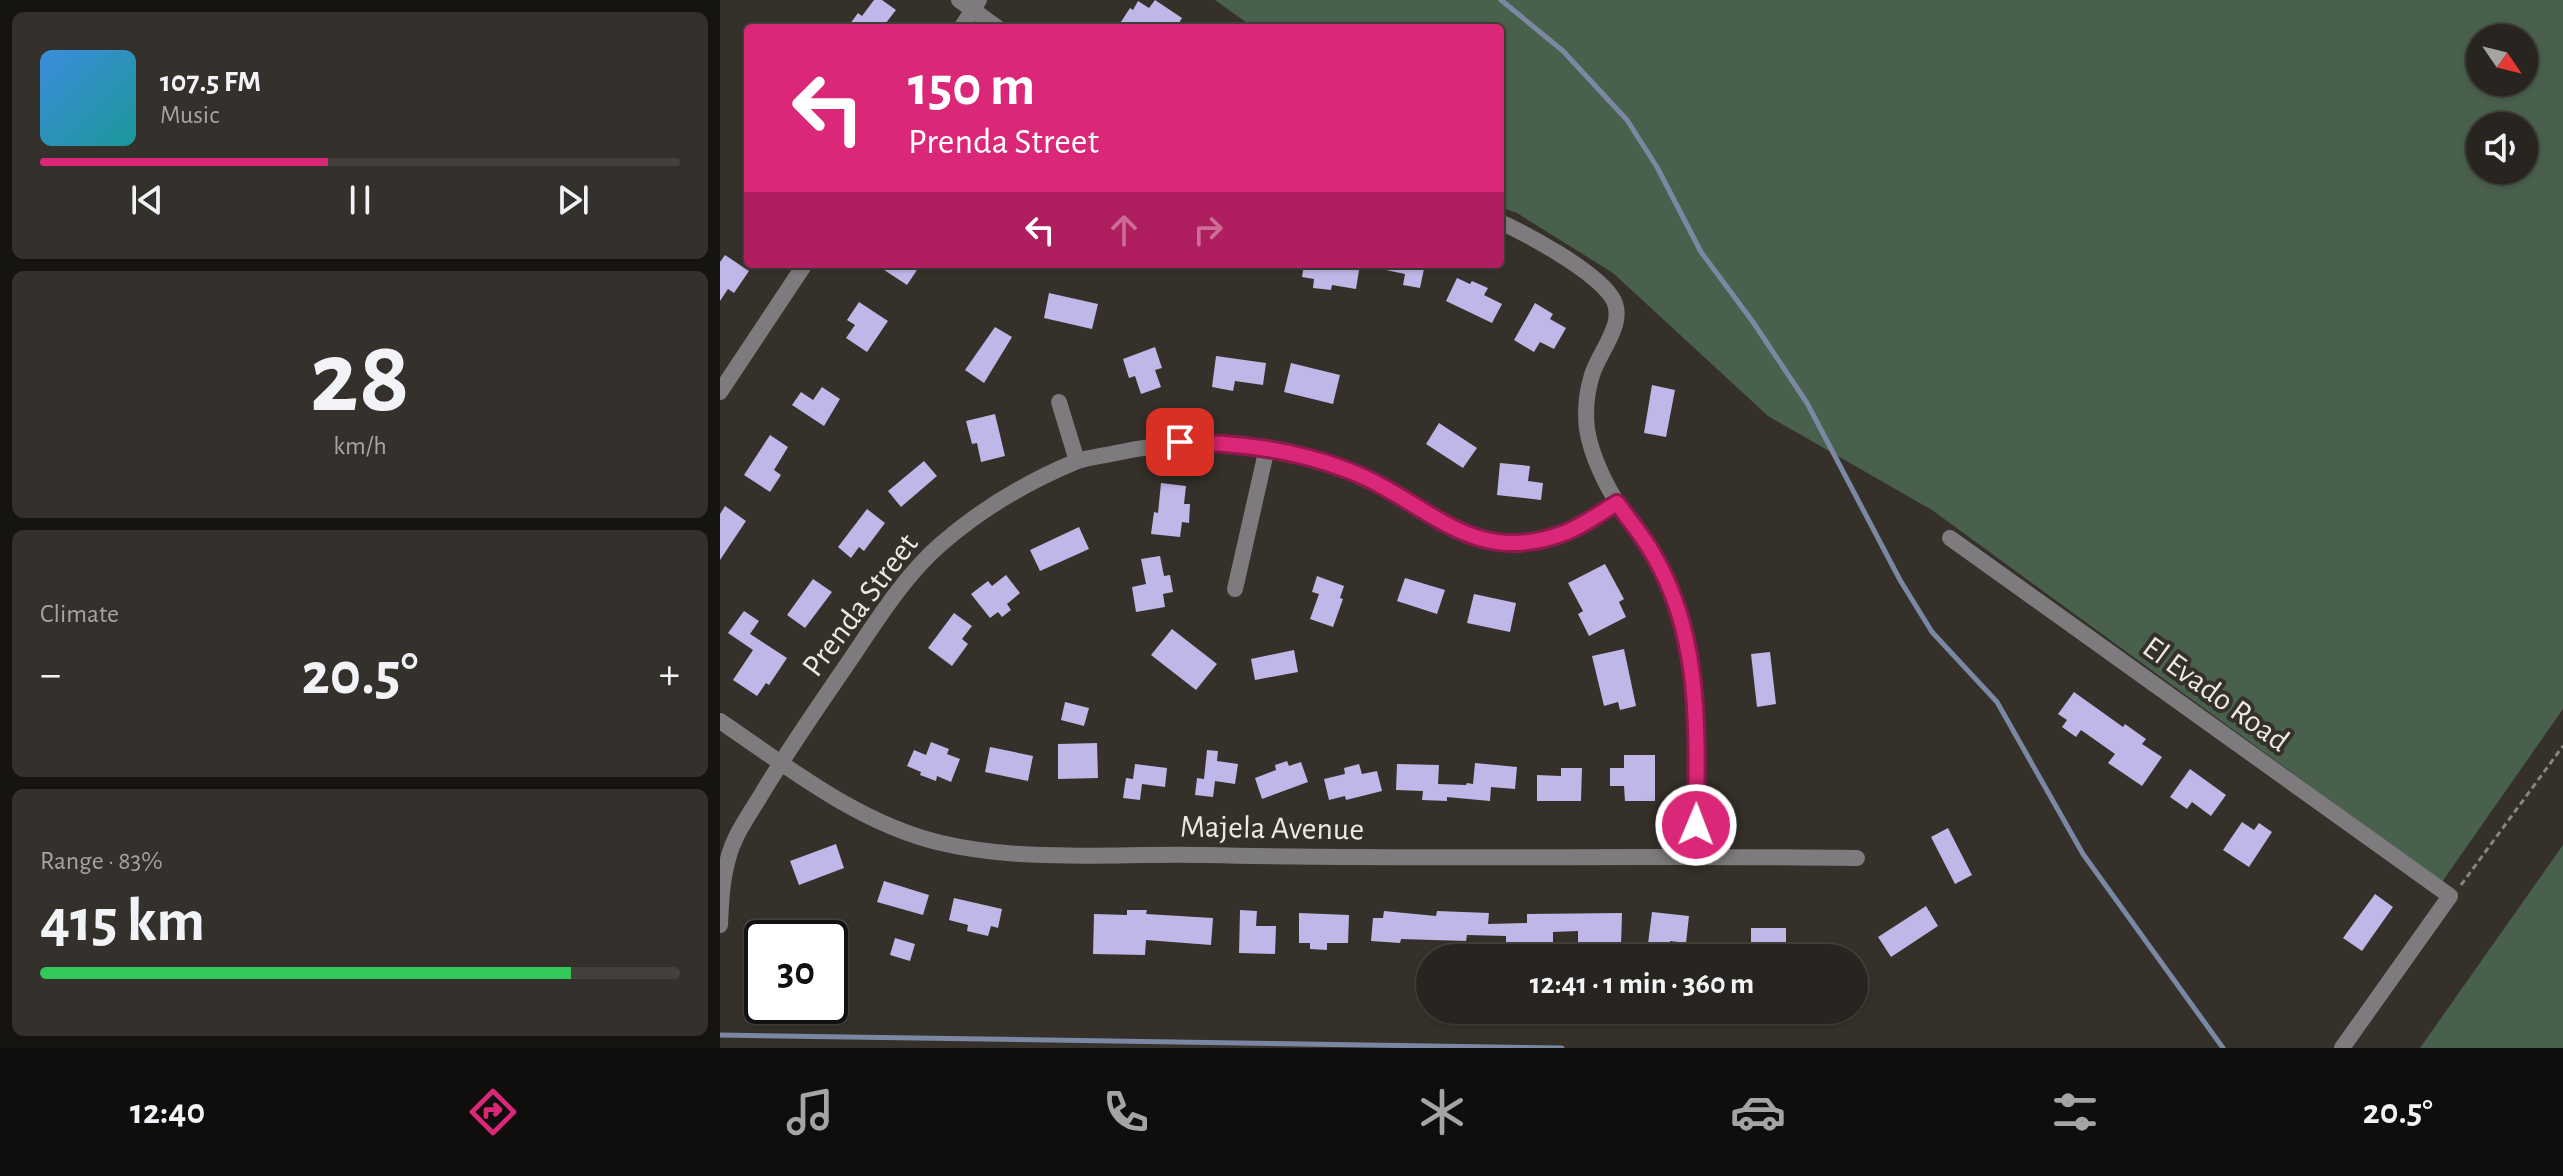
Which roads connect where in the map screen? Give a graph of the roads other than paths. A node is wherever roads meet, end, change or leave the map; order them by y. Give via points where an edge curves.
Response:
1 (970, 3) edge
2 (962, 24) edge
3 (994, 24) edge
4 (1504, 224) edge
5 (802, 268) edge
6 (723, 381) edge
7 (1059, 402) dead end
8 (1267, 448) junction
9 (1077, 461) junction
10 (1617, 503) junction
11 (1950, 538) dead end
12 (1235, 589) dead end
13 (720, 721) edge
14 (781, 762) junction
15 (1695, 855) junction
16 (1857, 858) dead end
17 (720, 925) edge
18 (2342, 1048) edge

1 - 2 street
1 - 3 street
4 - 10 street via 1557,252 1612,297 1617,312 1592,373 1587,430
5 - 6 street
7 - 9 street
8 - 9 street, Prenda Street via 1180,442
8 - 10 street, Prenda Street via 1348,470 1477,540 1508,545 1567,532
8 - 12 street
9 - 14 street, Prenda Street via 987,508 940,545 892,597
10 - 15 street via 1654,554 1686,633 1697,733
11 - 18 street, El Evado Road via 2450,896
13 - 14 street, Majela Avenue
14 - 15 street, Majela Avenue via 861,812 901,830 983,850 1304,858
14 - 17 street, Prenda Street via 736,836 723,880
15 - 16 street, Majela Avenue

